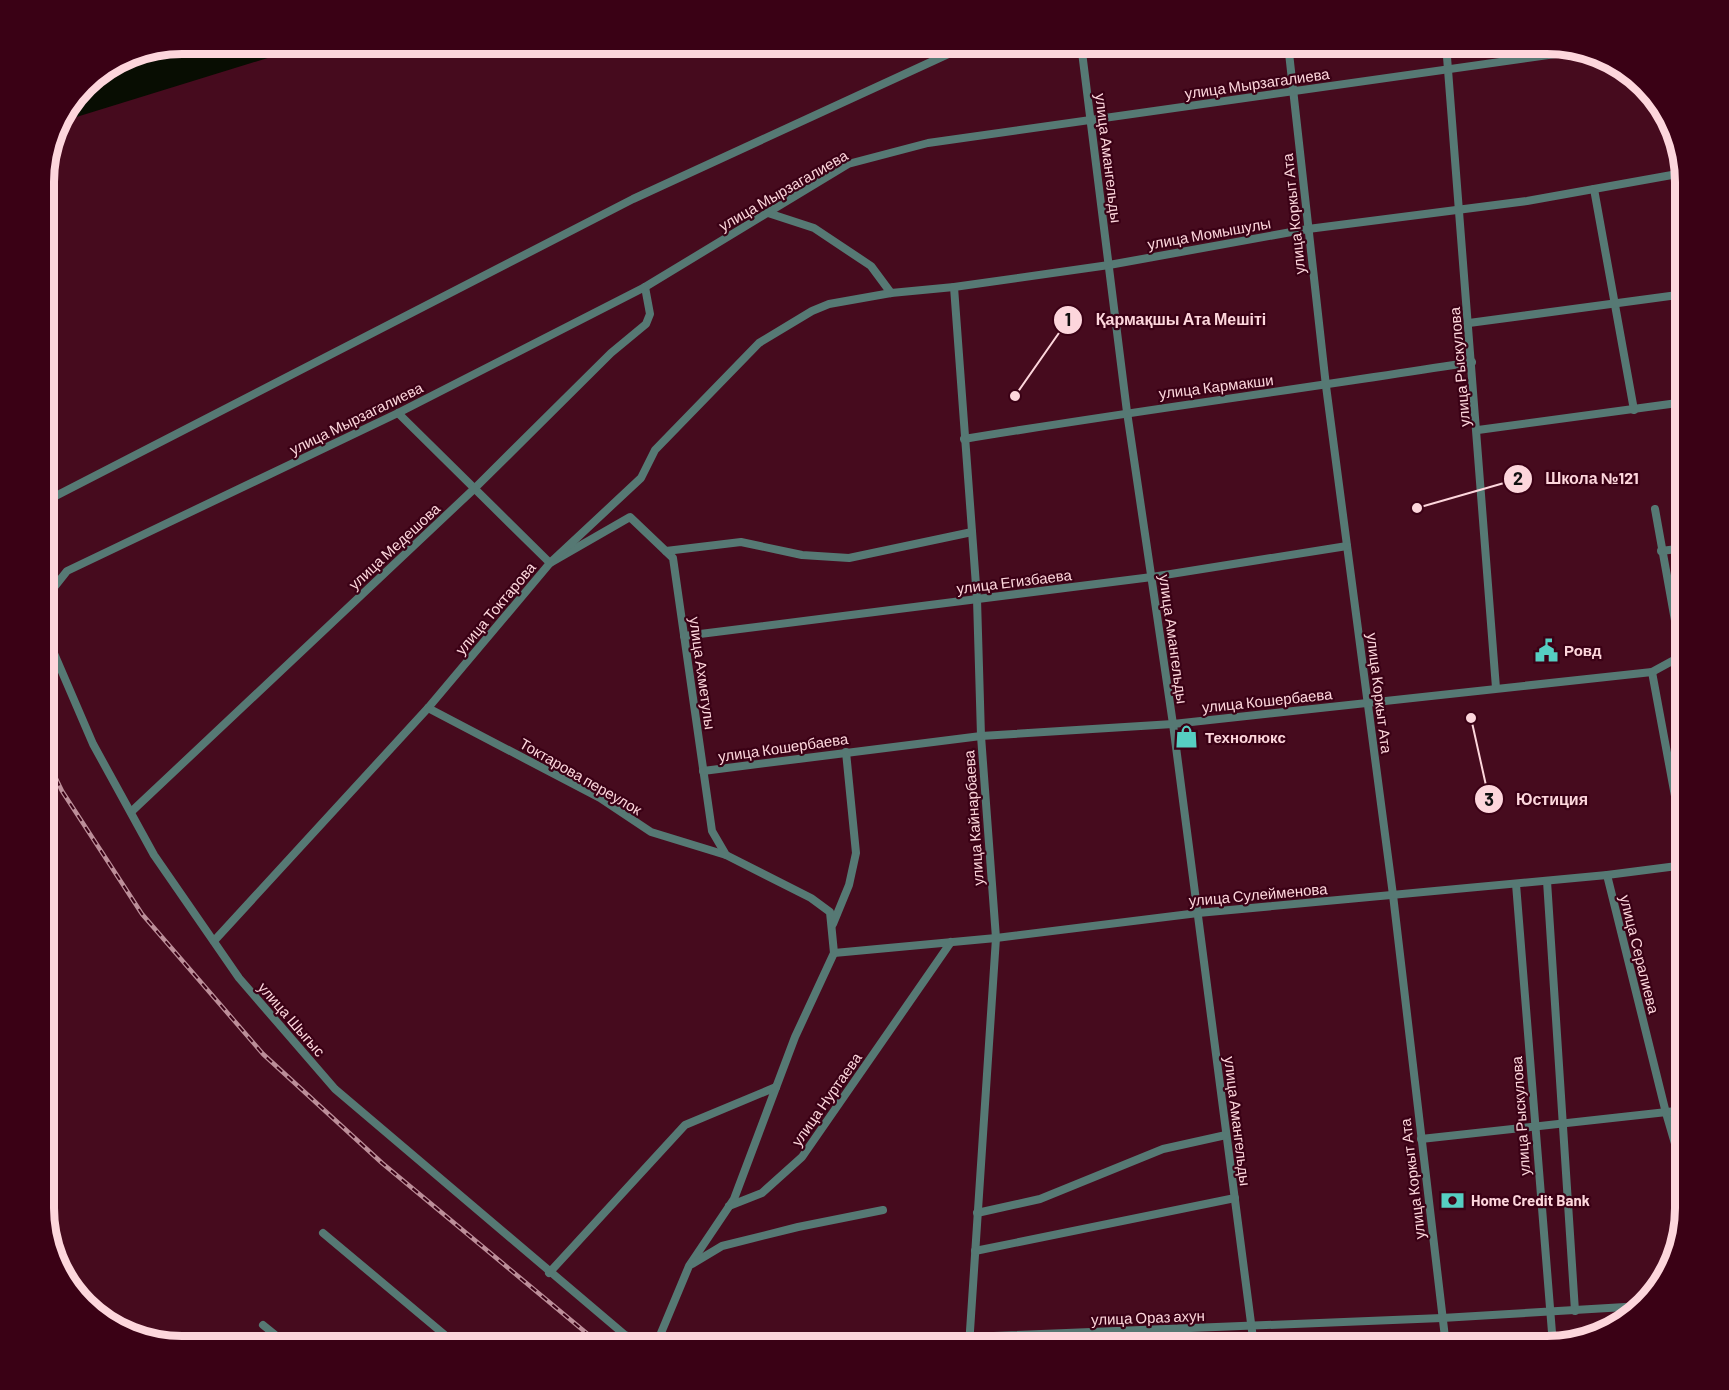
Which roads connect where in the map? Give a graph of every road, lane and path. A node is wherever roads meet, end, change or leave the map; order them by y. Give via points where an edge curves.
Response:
1 (948, 54) edge
2 (1082, 54) edge
3 (1289, 54) edge
4 (1447, 54) edge
5 (1555, 54) edge
6 (1449, 69) junction
7 (1293, 91) junction
8 (1091, 121) junction
9 (1675, 174) edge
10 (1594, 189) junction
11 (1459, 210) junction
12 (768, 213) junction
13 (1308, 229) junction
14 (1109, 265) junction
15 (645, 287) junction
16 (954, 287) junction
17 (891, 292) junction
18 (1675, 296) edge
19 (1615, 304) junction
20 (812, 311) joint
21 (1469, 323) junction
22 (1472, 362) junction
23 (1326, 386) junction
24 (1675, 404) edge
25 (1634, 410) junction
26 (1127, 412) junction
27 (398, 413) junction
28 (1478, 430) junction
29 (964, 439) junction
30 (475, 488) junction
31 (54, 497) edge
32 (1655, 509) dead end
33 (972, 532) junction
34 (1347, 546) junction
35 (1675, 549) edge
36 (666, 550) junction
37 (1661, 551) junction
38 (550, 563) junction
39 (67, 571) joint
40 (1152, 578) junction
41 (54, 588) edge
42 (977, 599) junction
43 (1675, 617) edge
44 (684, 636) junction
45 (54, 653) edge
46 (1675, 659) edge
47 (1652, 672) junction
48 (1496, 688) junction
49 (1368, 702) junction
50 (428, 708) junction
51 (1173, 724) junction
52 (981, 736) junction
53 (846, 752) junction
54 (703, 771) junction
55 (1675, 792) edge
56 (131, 812) junction
57 (726, 855) junction
58 (1675, 866) edge
59 (1607, 875) junction
60 (1547, 881) junction
61 (1516, 884) junction
62 (1392, 895) junction
63 (1198, 913) junction
64 (833, 924) junction
65 (996, 938) junction
66 (214, 941) junction
67 (951, 942) junction
68 (834, 953) junction
69 (776, 1087) junction
70 (1675, 1112) edge
71 (1666, 1113) junction
72 (1564, 1124) junction
73 (1534, 1127) junction
74 (1227, 1135) junction
75 (1421, 1139) junction
76 (1675, 1142) edge
77 (1235, 1198) junction
78 (729, 1206) junction
79 (883, 1210) dead end
80 (977, 1213) junction
81 (323, 1233) dead end
82 (975, 1251) junction
83 (689, 1266) junction
84 (549, 1273) junction
85 (1628, 1307) edge
86 (1575, 1311) junction
87 (1549, 1312) junction
88 (1442, 1318) junction
89 (263, 1325) dead end
90 (1251, 1326) junction
91 (276, 1336) edge
92 (445, 1336) edge
93 (627, 1336) edge
94 (660, 1336) edge
95 (969, 1336) edge
96 (1075, 1336) edge
97 (1252, 1336) edge
98 (1444, 1336) edge
99 (1552, 1336) edge

1 - 31 street via 633,199
2 - 8 street, улица Амангельды
3 - 7 street, улица Коркыт Ата
4 - 6 street, улица Рыскулова
5 - 6 street, улица Мырзагалиева
6 - 7 street, улица Мырзагалиева
6 - 11 street, улица Рыскулова
7 - 8 street, улица Мырзагалиева
7 - 13 street, улица Коркыт Ата
8 - 12 street, улица Мырзагалиева via 928,142 848,164
8 - 14 street, улица Амангельды
9 - 10 street, улица Момышулы
10 - 11 street, улица Момышулы
10 - 19 street
11 - 13 street, улица Момышулы
11 - 21 street, улица Рыскулова
12 - 15 street, улица Мырзагалиева
12 - 17 street via 814,228 871,266
13 - 14 street, улица Момышулы
13 - 23 street, улица Коркыт Ата
14 - 16 street, улица Момышулы
14 - 26 street, улица Амангельды
15 - 27 street, улица Мырзагалиева
15 - 30 street, улица Медешова via 650,314 646,324 611,352
16 - 17 street, улица Момышулы
16 - 29 street, улица Кайнарбаева
17 - 20 street, улица Момышулы
18 - 19 street
19 - 21 street
19 - 25 street
20 - 38 street, улица Токтарова via 759,343 655,450 640,478
21 - 22 street, улица Рыскулова
22 - 23 street, улица Кармакши
22 - 28 street, улица Рыскулова
23 - 26 street, улица Кармакши
23 - 34 street, улица Коркыт Ата
24 - 25 street
25 - 28 street
26 - 29 street, улица Кармакши
26 - 40 street, улица Амангельды
27 - 30 street
27 - 39 street, улица Мырзагалиева
28 - 48 street, улица Рыскулова
29 - 33 street, улица Кайнарбаева
30 - 38 street
30 - 56 street, улица Медешова
32 - 37 street
33 - 36 street via 849,558 802,555 741,542
33 - 42 street, улица Кайнарбаева
34 - 40 street, улица Егизбаева
34 - 49 street, улица Коркыт Ата
35 - 37 street
36 - 38 street, улица Ахметулы via 630,517
36 - 44 street, улица Ахметулы via 673,558
37 - 43 street
38 - 50 street, улица Токтарова
39 - 41 street, улица Шыгыс
40 - 42 street, улица Егизбаева
40 - 51 street, улица Амангельды
42 - 44 street, улица Егизбаева
42 - 52 street, улица Кайнарбаева
44 - 54 street, улица Ахметулы
45 - 56 street, улица Шыгыс via 93,744
46 - 47 street, улица Кошербаева
47 - 48 street, улица Кошербаева
47 - 55 street
48 - 49 street, улица Кошербаева
49 - 51 street, улица Кошербаева
49 - 62 street, улица Коркыт Ата
50 - 57 street, Токтарова переулок via 600,798 651,832
50 - 66 street, улица Токтарова
51 - 52 street, улица Кошербаева
51 - 63 street, улица Амангельды
52 - 53 street, улица Кошербаева
52 - 65 street, улица Кайнарбаева
53 - 54 street, улица Кошербаева
53 - 64 street via 856,854 849,885
54 - 57 street, улица Ахметулы via 712,831
56 - 66 street, улица Шыгыс via 154,855
57 - 64 street via 810,898 830,912
58 - 59 street, улица Сулейменова
59 - 60 street, улица Сулейменова
59 - 71 street, улица Сералиева
60 - 61 street, улица Сулейменова
60 - 72 street
61 - 62 street, улица Сулейменова
61 - 73 street, улица Рыскулова
62 - 63 street, улица Сулейменова
62 - 75 street, улица Коркыт Ата
63 - 65 street, улица Сулейменова
63 - 74 street, улица Амангельды
64 - 68 street
65 - 67 street, улица Сулейменова
65 - 80 street, улица Кайнарбаева
66 - 84 street, улица Шыгыс via 239,978 335,1089
67 - 68 street, улица Сулейменова
67 - 78 street, улица Нуртаева via 802,1157 762,1193
68 - 69 street
69 - 78 street
69 - 84 street via 685,1125
70 - 71 street
71 - 72 street
71 - 76 street, улица Сералиева
72 - 73 street
72 - 86 street
73 - 75 street
73 - 87 street, улица Рыскулова
74 - 77 street, улица Амангельды
74 - 80 street via 1163,1149 1040,1199
75 - 88 street, улица Коркыт Ата
77 - 82 street
77 - 90 street, улица Амангельды
78 - 83 street
79 - 83 street via 722,1246
80 - 82 street, улица Кайнарбаева
81 - 92 street
82 - 95 street, улица Кайнарбаева
83 - 94 street
84 - 93 street, улица Шыгыс
85 - 86 street, улица Ораз ахун
86 - 87 street, улица Ораз ахун
87 - 88 street, улица Ораз ахун
87 - 99 street, улица Рыскулова
88 - 90 street, улица Ораз ахун
88 - 98 street, улица Коркыт Ата
89 - 91 street
90 - 96 street, улица Ораз ахун
90 - 97 street, улица Амангельды

